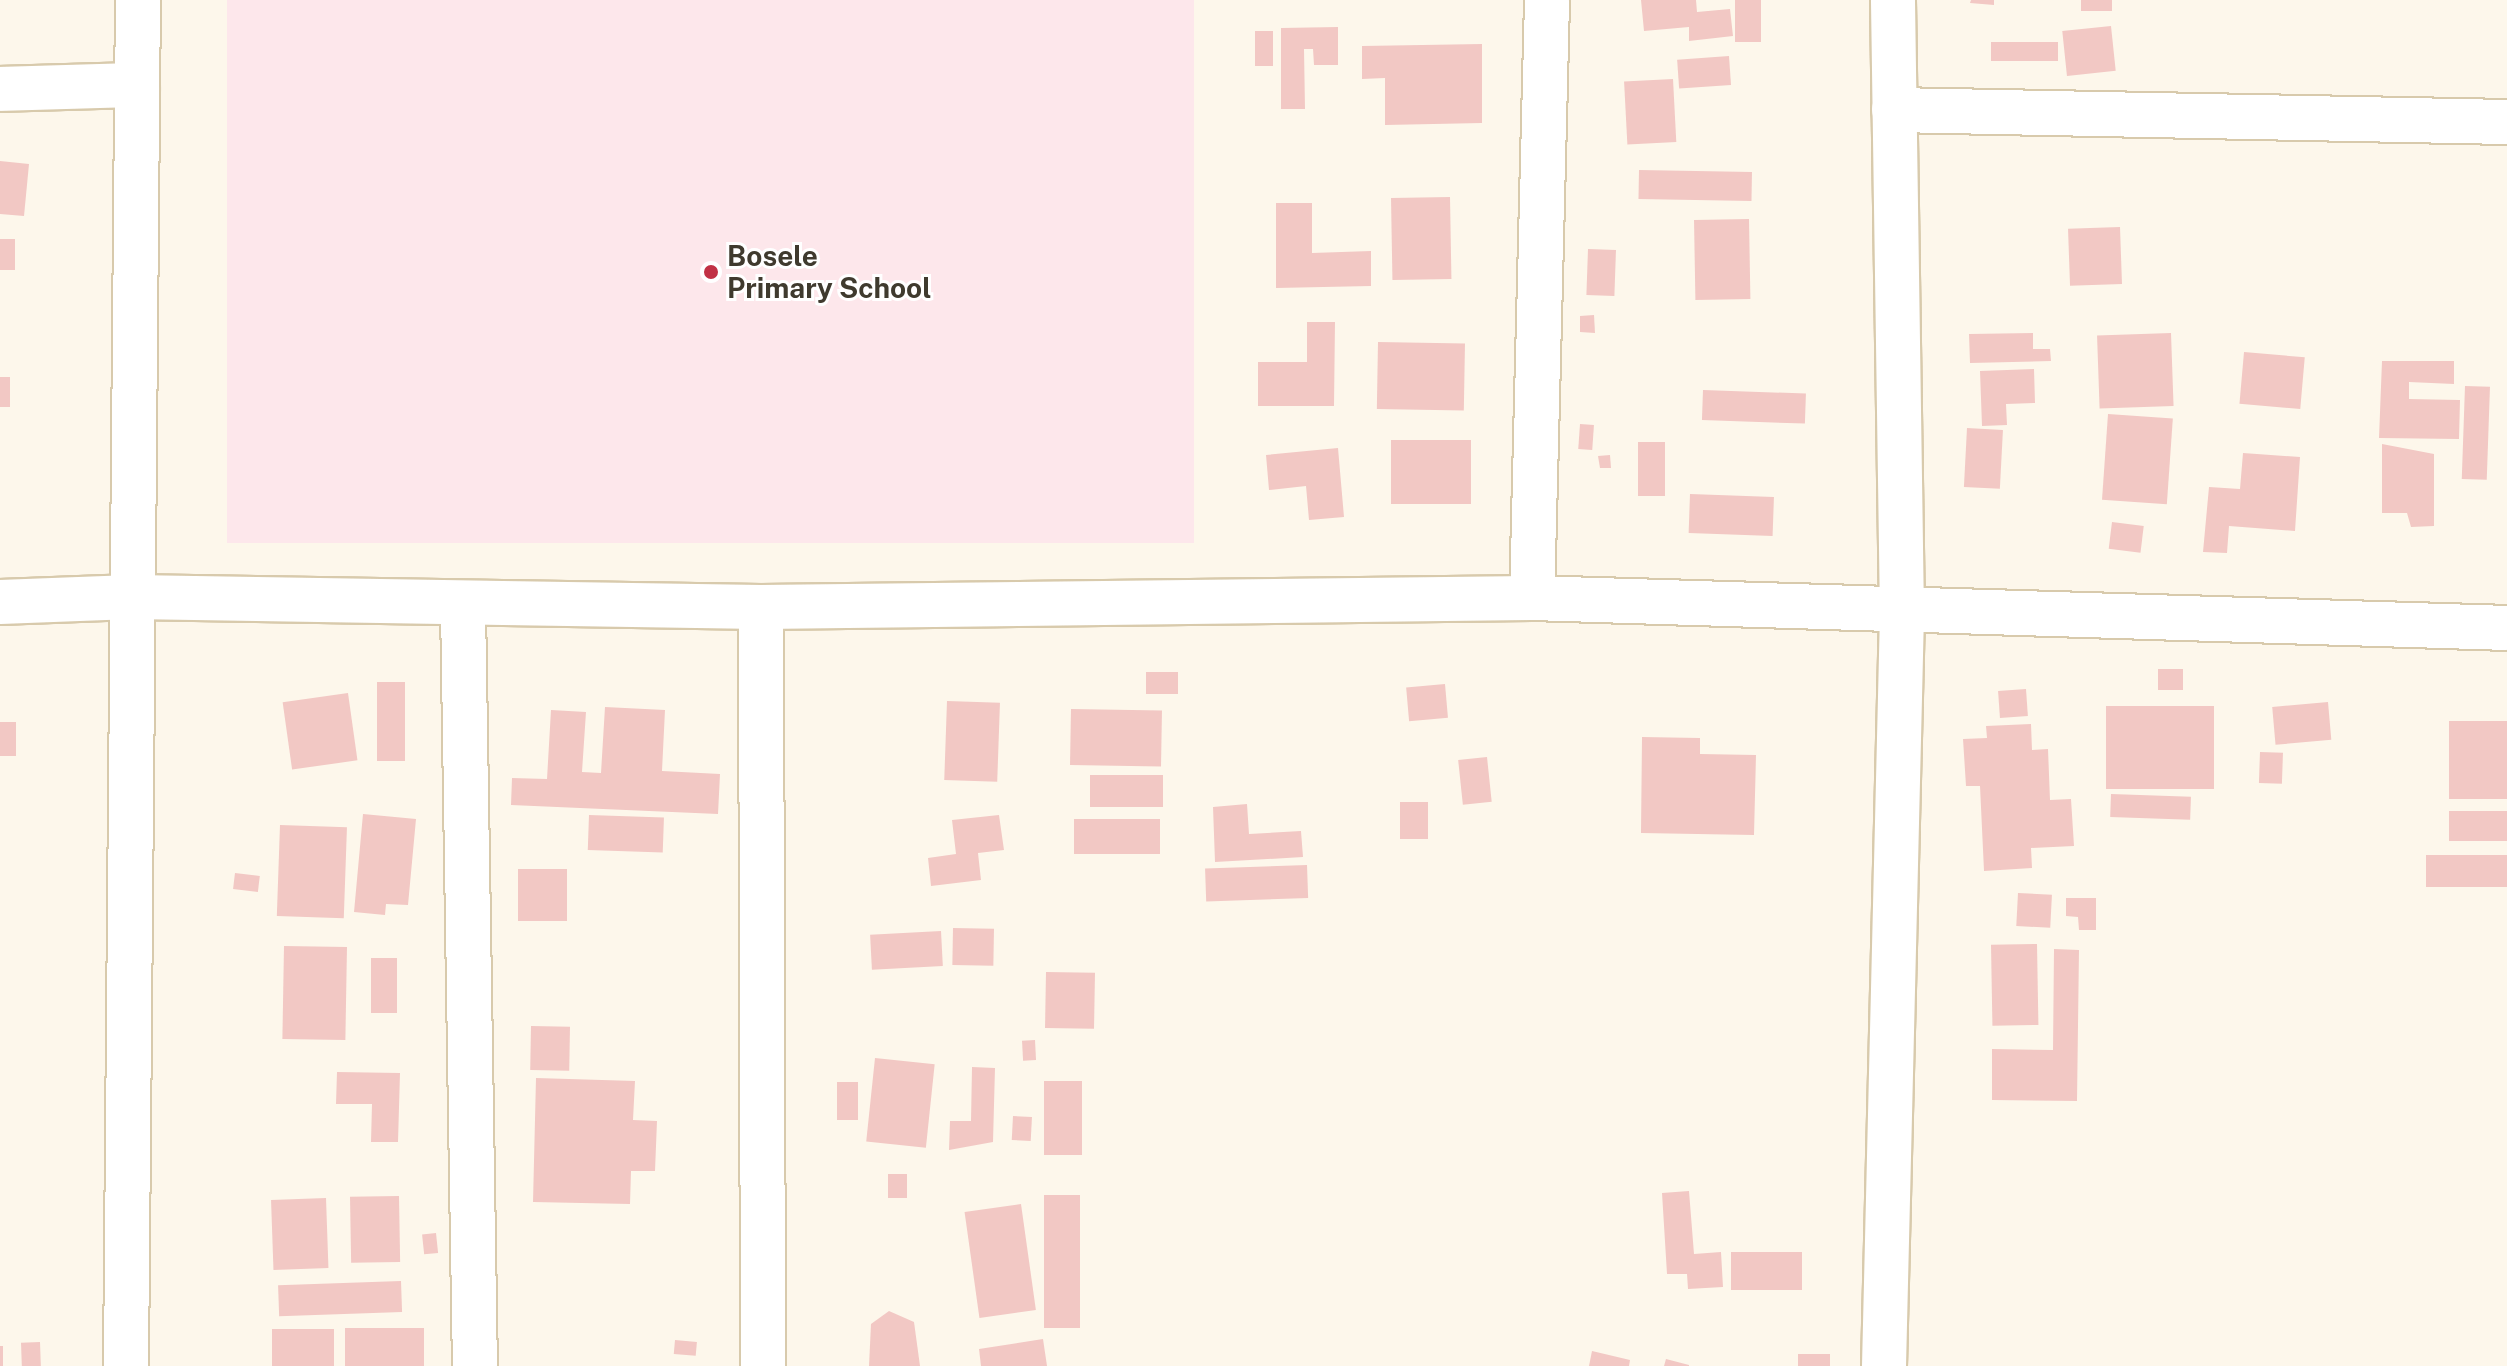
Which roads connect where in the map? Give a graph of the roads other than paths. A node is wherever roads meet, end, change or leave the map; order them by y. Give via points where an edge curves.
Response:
1 (138, 0) edge
2 (1547, 0) edge
3 (1893, 0) edge
4 (137, 85) junction
5 (0, 89) edge
6 (1894, 110) junction
7 (2507, 122) edge
8 (132, 597) junction
9 (1532, 598) junction
10 (0, 602) edge
11 (463, 606) junction
12 (761, 607) junction
13 (1902, 615) junction
14 (2507, 628) edge
15 (126, 1366) edge
16 (475, 1366) edge
17 (763, 1366) edge
18 (1884, 1366) edge

1 - 4 street
2 - 9 street
3 - 6 street
4 - 5 street
4 - 8 street
6 - 7 street
6 - 13 street
8 - 10 street
8 - 11 street
8 - 15 street
9 - 12 street
9 - 13 street
11 - 12 street
11 - 16 street
12 - 17 street
13 - 14 street
13 - 18 street

